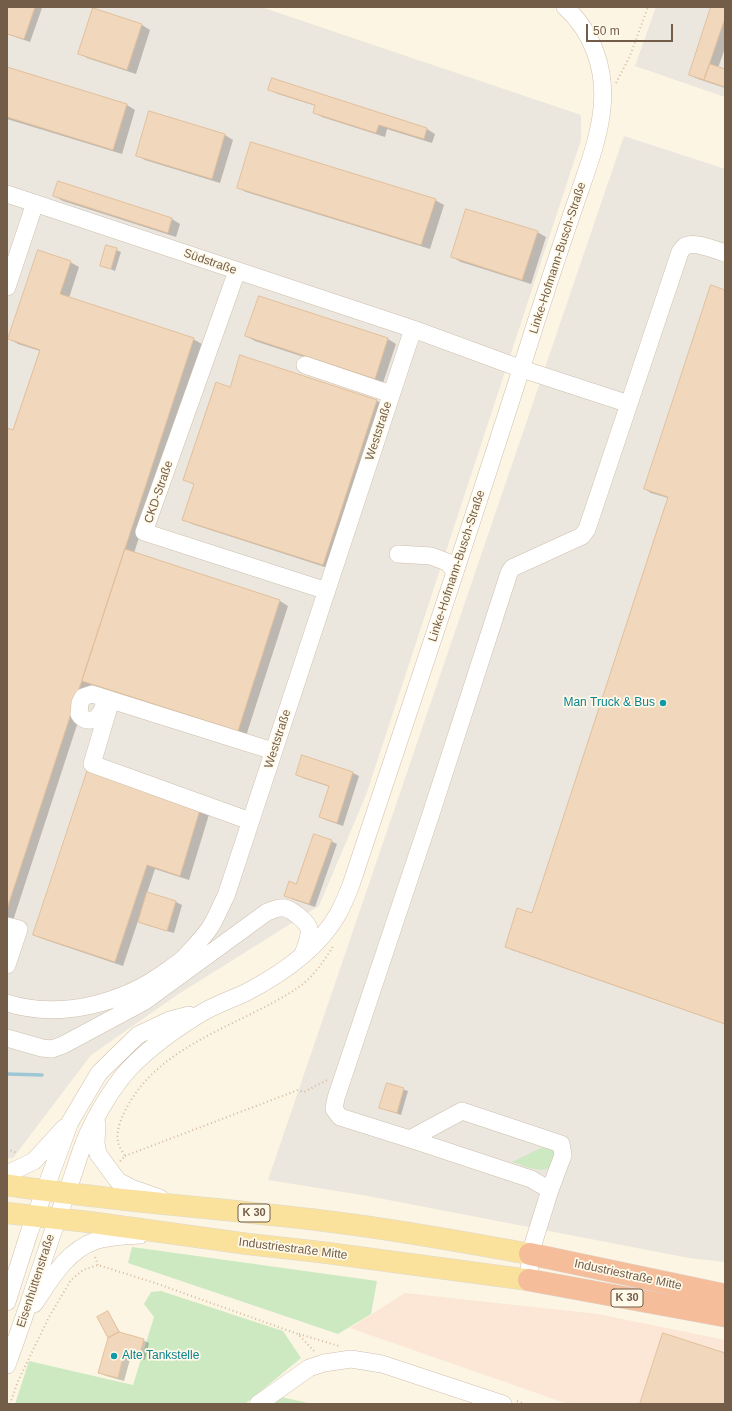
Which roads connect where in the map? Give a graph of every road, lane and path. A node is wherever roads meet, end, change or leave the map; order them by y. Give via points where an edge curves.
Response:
1 (564, 7) edge
2 (648, 7) edge
3 (609, 82) junction
4 (7, 194) edge
5 (35, 203) junction
6 (725, 253) edge
7 (237, 271) junction
8 (7, 287) edge
9 (413, 329) junction
10 (305, 365) dead end
11 (522, 368) junction
12 (391, 394) junction
13 (629, 404) junction
14 (398, 554) dead end
15 (455, 572) junction
16 (327, 591) junction
17 (273, 751) junction
18 (250, 821) junction
19 (13, 928) edge
20 (337, 941) dead end
21 (303, 954) junction
22 (7, 965) edge
23 (7, 1003) edge
24 (206, 1010) junction
25 (7, 1038) edge
26 (342, 1081) junction
27 (98, 1116) junction
28 (70, 1122) junction
29 (410, 1139) junction
30 (126, 1156) junction
31 (109, 1170) junction
32 (7, 1174) edge
33 (7, 1185) edge
34 (550, 1190) junction
35 (45, 1191) junction
36 (66, 1193) junction
37 (183, 1206) junction
38 (7, 1213) edge
39 (36, 1216) junction
40 (57, 1219) junction
41 (171, 1234) junction
42 (530, 1254) junction
43 (7, 1260) edge
44 (7, 1279) edge
45 (529, 1280) junction
46 (725, 1295) edge
47 (7, 1302) edge
48 (725, 1316) edge
49 (24, 1318) junction
50 (7, 1365) edge
51 (316, 1366) junction
52 (10, 1404) edge
53 (258, 1404) edge
54 (504, 1404) edge

1 - 3 street, Linke-Hofmann-Busch-Straße via 578,20
2 - 3 path via 630,56
3 - 11 street, Linke-Hofmann-Busch-Straße via 593,151
4 - 5 street, Südstraße
5 - 7 street, Südstraße
5 - 8 street
6 - 13 street via 692,245 684,246 680,252
7 - 9 street, Südstraße
7 - 16 street, CKD-Straße via 144,532
9 - 11 street, Südstraße
9 - 12 street, Weststraße
10 - 12 street
11 - 13 street, Südstraße
11 - 15 street, Linke-Hofmann-Busch-Straße
12 - 16 street, Weststraße
13 - 26 street via 587,529 582,536 512,568 509,573
14 - 15 street via 431,556 447,562
15 - 21 street, Linke-Hofmann-Busch-Straße via 351,885 338,913 325,932
16 - 17 street, Weststraße
17 - 18 street, Weststraße
17 - 18 street via 111,700 92,764
18 - 23 street, Weststraße via 226,896 210,928 184,958 154,980 94,1005 50,1009
19 - 22 street
20 - 30 path via 317,970 298,988 261,1010 205,1036 164,1063 143,1083 129,1103 118,1132 118,1143
21 - 24 street, Linke-Hofmann-Busch-Straße via 246,992
21 - 25 street via 309,928 304,920 287,908 278,908 267,912 145,1001 63,1045 52,1049 42,1048
24 - 27 street, Linke-Hofmann-Busch-Straße via 142,1056 111,1092
24 - 28 street, Linke-Hofmann-Busch-Straße via 170,1020 138,1035 99,1073
26 - 29 street via 334,1109 340,1117
26 - 30 path via 331,1078 304,1092 298,1090
27 - 31 street via 98,1154
27 - 36 street, Linke-Hofmann-Busch-Straße via 81,1150
28 - 32 street via 34,1161
28 - 35 street, Linke-Hofmann-Busch-Straße
29 - 34 street via 531,1179
29 - 34 street via 462,1111 561,1144 563,1155
30 - 31 path
31 - 37 street via 118,1181 131,1188
33 - 35 main road, K 30
34 - 42 street
35 - 36 main road, K 30
35 - 39 street, Eisenhüttenstraße
36 - 37 main road, Industriestraße Mitte / K 30
36 - 40 street, Eisenhüttenstraße
37 - 42 main road, Industriestraße Mitte / K 30 via 326,1221
38 - 39 main road, K 30
39 - 40 main road, K 30
39 - 47 street, Eisenhüttenstraße
40 - 41 main road, Industriestraße Mitte / K 30
40 - 49 street, Eisenhüttenstraße
41 - 45 main road, Industriestraße Mitte / K 30
41 - 49 street via 115,1237 97,1240 85,1246 58,1269
42 - 45 street
42 - 46 highway, Industriestraße Mitte / K 30
43 - 44 street
45 - 48 highway, Industriestraße Mitte / K 30
49 - 50 street, Eisenhüttenstraße
51 - 52 path via 298,1334 98,1265 83,1270 71,1280 49,1317 18,1381
51 - 53 street
51 - 54 street via 351,1359 382,1364

